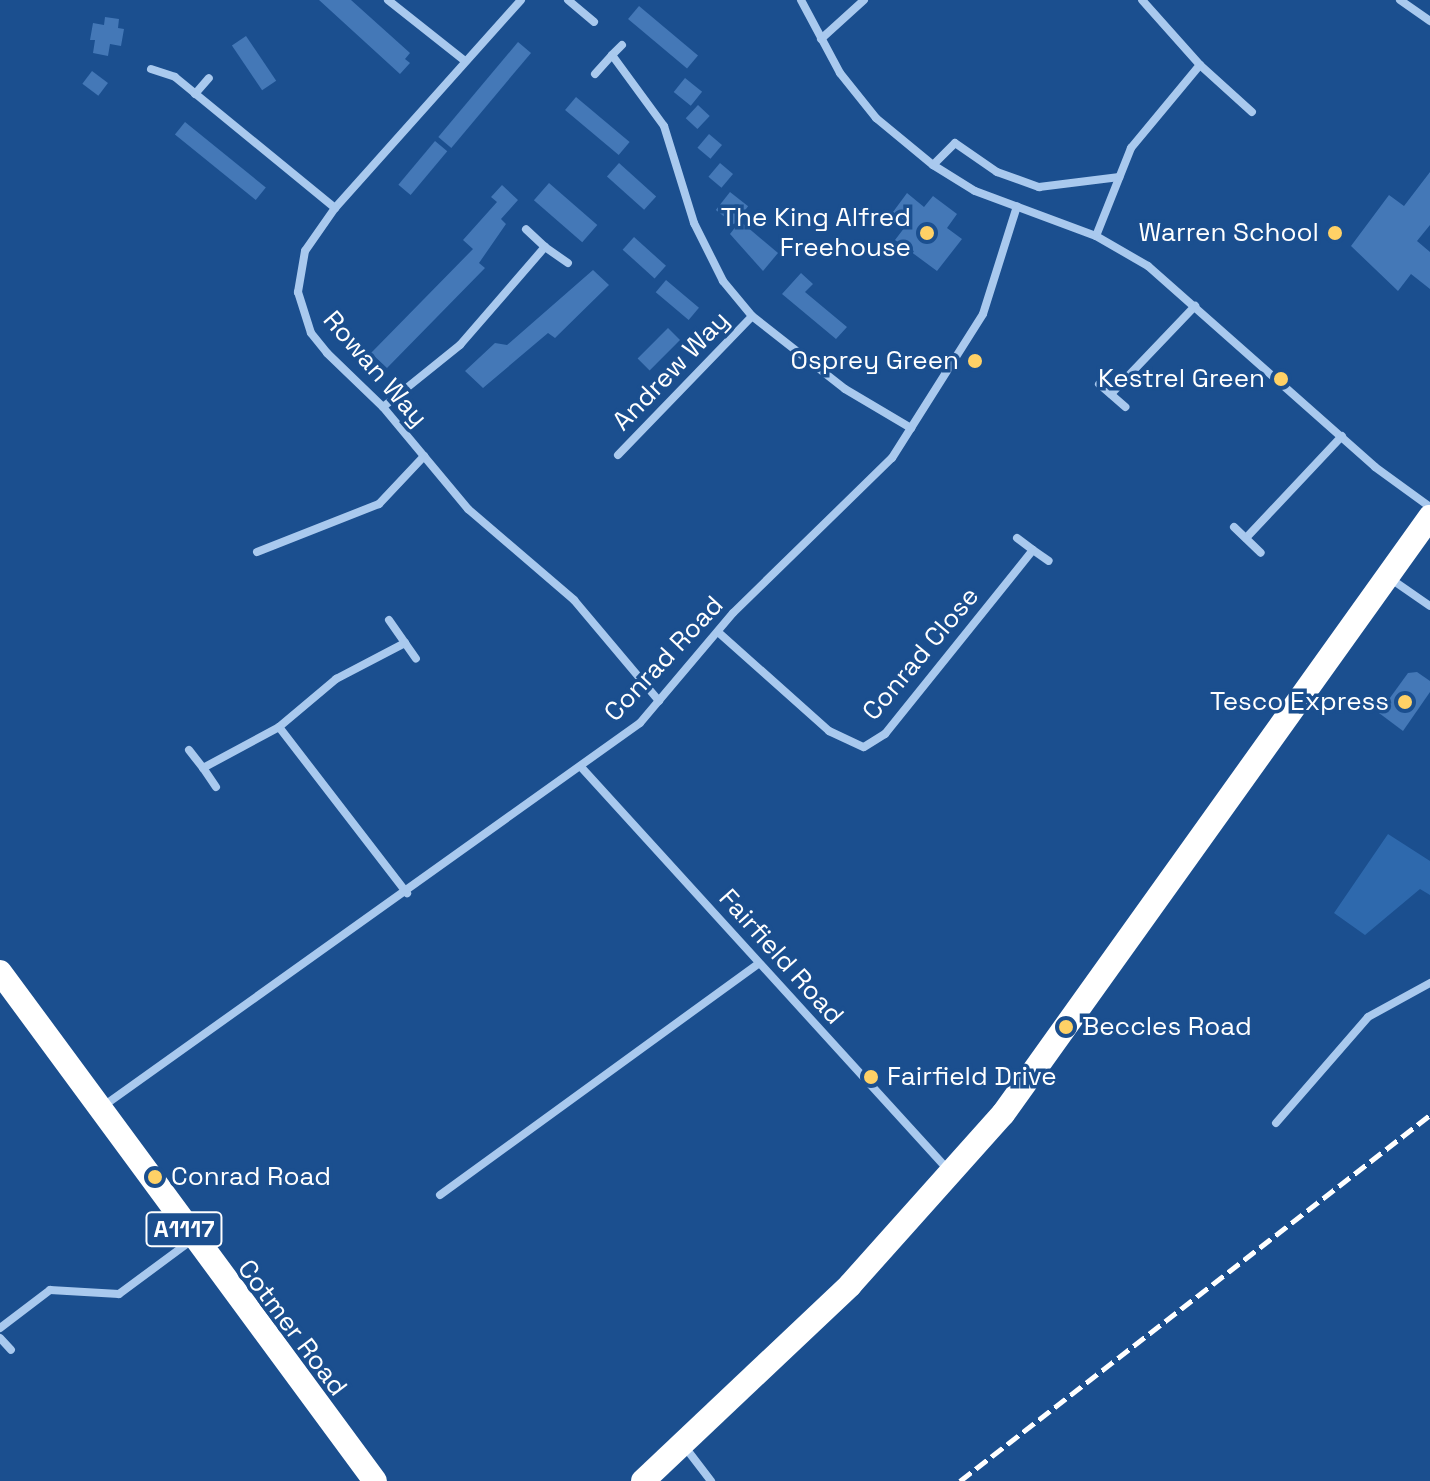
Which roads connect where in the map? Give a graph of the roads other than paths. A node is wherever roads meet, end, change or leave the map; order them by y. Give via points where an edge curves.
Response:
1 (388, 0) edge
2 (521, 0) edge
3 (568, 0) edge
4 (801, 0) edge
5 (864, 0) edge
6 (1142, 0) edge
7 (1400, 0) edge
8 (1430, 21) edge
9 (594, 22) dead end
10 (821, 39) junction
11 (622, 45) dead end
12 (612, 55) junction
13 (465, 61) junction
14 (1200, 65) junction
15 (151, 69) dead end
16 (595, 74) dead end
17 (209, 78) dead end
18 (195, 94) junction
19 (1252, 112) dead end
20 (933, 165) junction
21 (1119, 177) junction
22 (1017, 206) junction
23 (335, 208) junction
24 (526, 229) dead end
25 (1096, 236) junction
26 (545, 247) junction
27 (568, 263) dead end
28 (1195, 306) junction
29 (752, 316) junction
30 (1099, 384) dead end
31 (1111, 394) junction
32 (383, 407) junction
33 (1125, 407) dead end
34 (911, 428) junction
35 (1342, 436) junction
36 (618, 455) dead end
37 (424, 456) junction
38 (1430, 507) edge
39 (1430, 517) edge
40 (1234, 527) dead end
41 (1017, 538) dead end
42 (1246, 538) junction
43 (1033, 550) junction
44 (257, 552) dead end
45 (1261, 553) dead end
46 (1049, 561) dead end
47 (1387, 576) junction
48 (1430, 606) edge
49 (389, 620) dead end
50 (718, 632) junction
51 (405, 643) junction
52 (416, 659) dead end
53 (659, 701) junction
54 (279, 727) junction
55 (189, 750) dead end
56 (581, 767) junction
57 (203, 768) junction
58 (216, 787) dead end
59 (407, 893) junction
60 (759, 963) junction
61 (0, 972) edge
62 (1430, 983) edge
63 (97, 1110) junction
64 (1276, 1123) dead end
65 (952, 1174) junction
66 (440, 1195) dead end
67 (192, 1240) junction
68 (0, 1328) edge
69 (0, 1338) edge
70 (11, 1350) dead end
71 (682, 1443) junction
72 (375, 1481) edge
73 (643, 1481) edge
74 (711, 1481) edge

1 - 13 street
2 - 13 street, Rowan Way
3 - 9 street
4 - 10 street
5 - 10 street
6 - 14 street
7 - 8 street
10 - 20 street via 876,118
11 - 12 street
12 - 16 street
12 - 29 street via 664,126 694,223 723,281
13 - 23 street, Rowan Way
14 - 19 street
14 - 21 street via 1153,117
15 - 18 street
17 - 18 street
18 - 23 street
20 - 21 street via 955,143 997,172 1039,187
20 - 22 street
21 - 25 street
22 - 25 street
22 - 34 street, Conrad Road via 983,314
23 - 32 street, Rowan Way via 305,251 298,274 302,311 327,353
24 - 26 street
25 - 28 street via 1148,266
26 - 27 street
26 - 32 street via 460,345
28 - 31 street
28 - 35 street
29 - 34 street via 845,389
29 - 36 street, Andrew Way
30 - 31 street
31 - 33 street
32 - 37 street, Rowan Way
34 - 50 street, Conrad Road via 859,496 792,552
35 - 38 street
35 - 42 street
37 - 44 street via 379,504
37 - 53 street, Rowan Way via 468,509 574,600
39 - 47 highway
40 - 42 street
41 - 43 street
42 - 45 street
43 - 46 street
43 - 50 street, Conrad Close via 885,734 864,747 829,731
47 - 48 street
47 - 65 highway via 1078,1012
49 - 51 street
50 - 53 street, Conrad Road
51 - 52 street
51 - 54 street via 336,679
53 - 56 street, Conrad Road
54 - 57 street
54 - 59 street
55 - 57 street
56 - 59 street, Conrad Road
56 - 60 street, Fairfield Road
57 - 58 street
59 - 63 street, Conrad Road
60 - 65 street, Fairfield Road
60 - 66 street
61 - 63 highway, Cotmer Road / A1117
62 - 64 street via 1368,1017
63 - 67 highway, Cotmer Road / A1117
65 - 71 highway via 797,1339
67 - 68 street via 119,1294 50,1290
67 - 72 highway, Cotmer Road / A1117
69 - 70 street
71 - 73 highway
71 - 74 street

